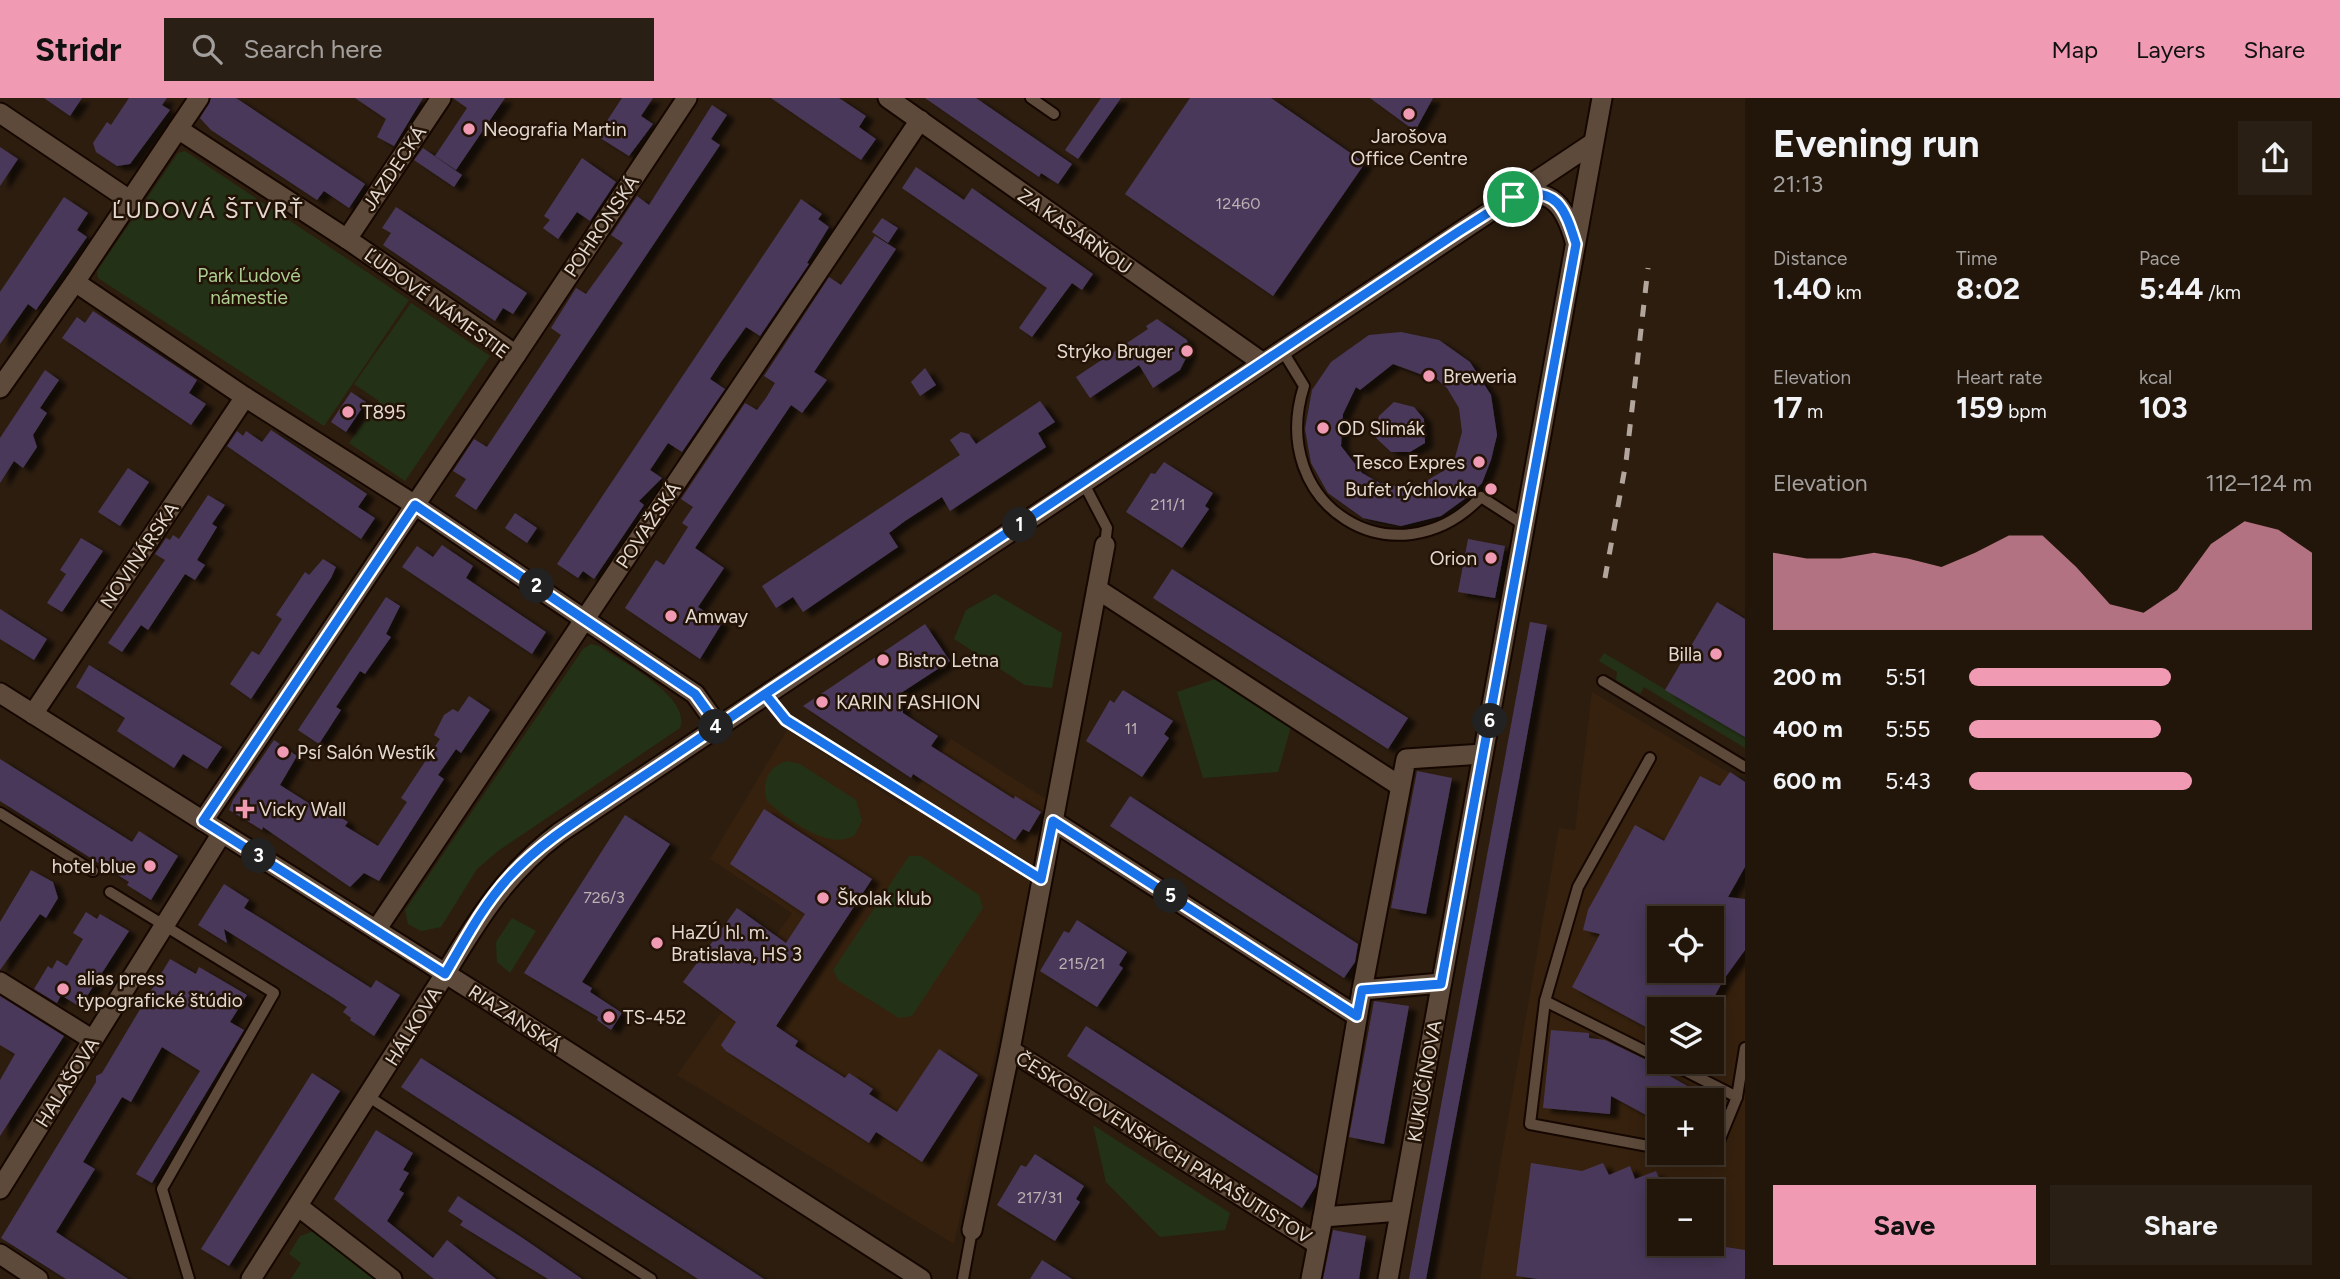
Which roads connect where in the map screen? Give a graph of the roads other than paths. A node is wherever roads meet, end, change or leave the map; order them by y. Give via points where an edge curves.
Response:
1 (199, 98) edge
2 (441, 98) edge
3 (687, 98) edge
4 (888, 98) edge
5 (1031, 98) edge
6 (1601, 100) edge
7 (0, 113) edge
8 (1054, 114) dead end
9 (920, 120) junction
10 (178, 130) junction
11 (1593, 143) junction
12 (1513, 197) junction
13 (128, 200) junction
14 (347, 239) junction
15 (1576, 244) junction
16 (75, 282) junction
17 (1282, 350) junction
18 (516, 355) junction
19 (1263, 363) junction
20 (1, 384) edge
21 (246, 397) junction
22 (1083, 482) junction
23 (415, 505) junction
24 (1526, 526) junction
25 (1105, 545) joint
26 (1097, 585) junction
27 (586, 618) junction
28 (1603, 681) dead end
29 (0, 693) edge
30 (765, 694) junction
31 (33, 714) junction
32 (718, 726) junction
33 (1483, 754) junction
34 (1650, 758) dead end
35 (1745, 767) edge
36 (1401, 784) junction
37 (0, 813) edge
38 (203, 821) junction
39 (1053, 821) junction
40 (222, 833) junction
41 (93, 871) dead end
42 (1041, 879) junction
43 (110, 892) dead end
44 (164, 926) junction
45 (376, 930) junction
46 (445, 974) junction
47 (0, 982) edge
48 (1441, 984) junction
49 (1545, 1001) junction
50 (1359, 1004) junction
51 (93, 1040) junction
52 (1745, 1048) edge
53 (1010, 1050) junction
54 (1647, 1052) edge
55 (1692, 1074) edge
56 (369, 1097) junction
57 (1737, 1097) junction
58 (1724, 1129) edge
59 (1647, 1146) edge
60 (0, 1189) edge
61 (299, 1208) junction
62 (1400, 1211) junction
63 (1323, 1217) junction
64 (972, 1230) joint
65 (1317, 1244) junction
66 (0, 1254) edge
67 (38, 1279) edge
68 (189, 1279) edge
69 (251, 1279) edge
70 (392, 1279) edge
71 (651, 1279) edge
72 (921, 1279) edge
73 (963, 1279) edge
74 (1311, 1279) edge
75 (1388, 1279) edge

1 - 10 street
2 - 14 street, JAZDECKÁ
3 - 18 street, POHRONSKÁ
4 - 9 street, ZA KASÁRŇOU
5 - 8 lane
6 - 11 street, KUKUČÍNOVA
7 - 13 street
9 - 19 street, ZA KASÁRŇOU
9 - 27 street, POVAŽSKÁ
10 - 13 street
10 - 14 street, ĽUDOVÉ NÁMESTIE
11 - 12 street, HÁLKOVA
11 - 15 street, KUKUČÍNOVA
12 - 15 street via 1538,193 1554,199 1564,210
12 - 17 street, HÁLKOVA
13 - 16 street
14 - 18 street, ĽUDOVÉ NÁMESTIE
15 - 24 street, KUKUČÍNOVA
16 - 20 street
16 - 21 street
17 - 19 street, HÁLKOVA
17 - 24 lane via 1304,386 1295,424 1302,466 1320,497 1341,516 1379,531 1420,532 1456,518 1481,497
18 - 23 street, ĽUDOVÉ NÁMESTIE
19 - 22 street, HÁLKOVA
21 - 23 street
21 - 31 street, NOVINÁRSKA
22 - 25 lane, ČESKOSLOVENSKÝCH PARAŠUTISTOV via 1107,528
22 - 30 street, HÁLKOVA
23 - 27 street
23 - 38 street, ĽUDOVÉ NÁMESTIE
24 - 33 street, KUKUČÍNOVA
25 - 26 street, ČESKOSLOVENSKÝCH PARAŠUTISTOV
26 - 36 street
26 - 39 street, ČESKOSLOVENSKÝCH PARAŠUTISTOV
27 - 32 street via 695,694
27 - 45 street, POVAŽSKÁ
28 - 35 lane
29 - 31 street, RIAZANSKÁ
30 - 32 street, HÁLKOVA
30 - 42 lane via 786,720
31 - 38 street, RIAZANSKÁ
32 - 46 street, HÁLKOVA via 528,858 479,916
33 - 36 street via 1406,759
33 - 48 street, KUKUČÍNOVA
34 - 49 lane via 1578,887
36 - 50 street
37 - 41 lane
38 - 40 street, RIAZANSKÁ
39 - 42 street, ČESKOSLOVENSKÝCH PARAŠUTISTOV
39 - 50 street
40 - 44 street, HALAŠOVA
40 - 45 street, RIAZANSKÁ
42 - 53 street, ČESKOSLOVENSKÝCH PARAŠUTISTOV
43 - 44 lane
44 - 51 street, HALAŠOVA
44 - 68 lane via 274,993 162,1189
45 - 46 street, RIAZANSKÁ
46 - 56 street, HÁLKOVA
46 - 72 street, RIAZANSKÁ
47 - 51 street
48 - 50 street
48 - 62 street, KUKUČÍNOVA
49 - 54 lane
49 - 59 lane via 1530,1124
50 - 63 street
51 - 60 street, HALAŠOVA
52 - 57 lane
53 - 64 street, ČESKOSLOVENSKÝCH PARAŠUTISTOV
53 - 65 street, ČESKOSLOVENSKÝCH PARAŠUTISTOV
55 - 57 lane
56 - 61 street, HÁLKOVA
56 - 71 lane
57 - 58 lane
61 - 69 street, HÁLKOVA
61 - 70 street
62 - 63 street
62 - 75 street, KUKUČÍNOVA
63 - 65 street
64 - 73 lane, ČESKOSLOVENSKÝCH PARAŠUTISTOV
65 - 74 street
66 - 67 street

